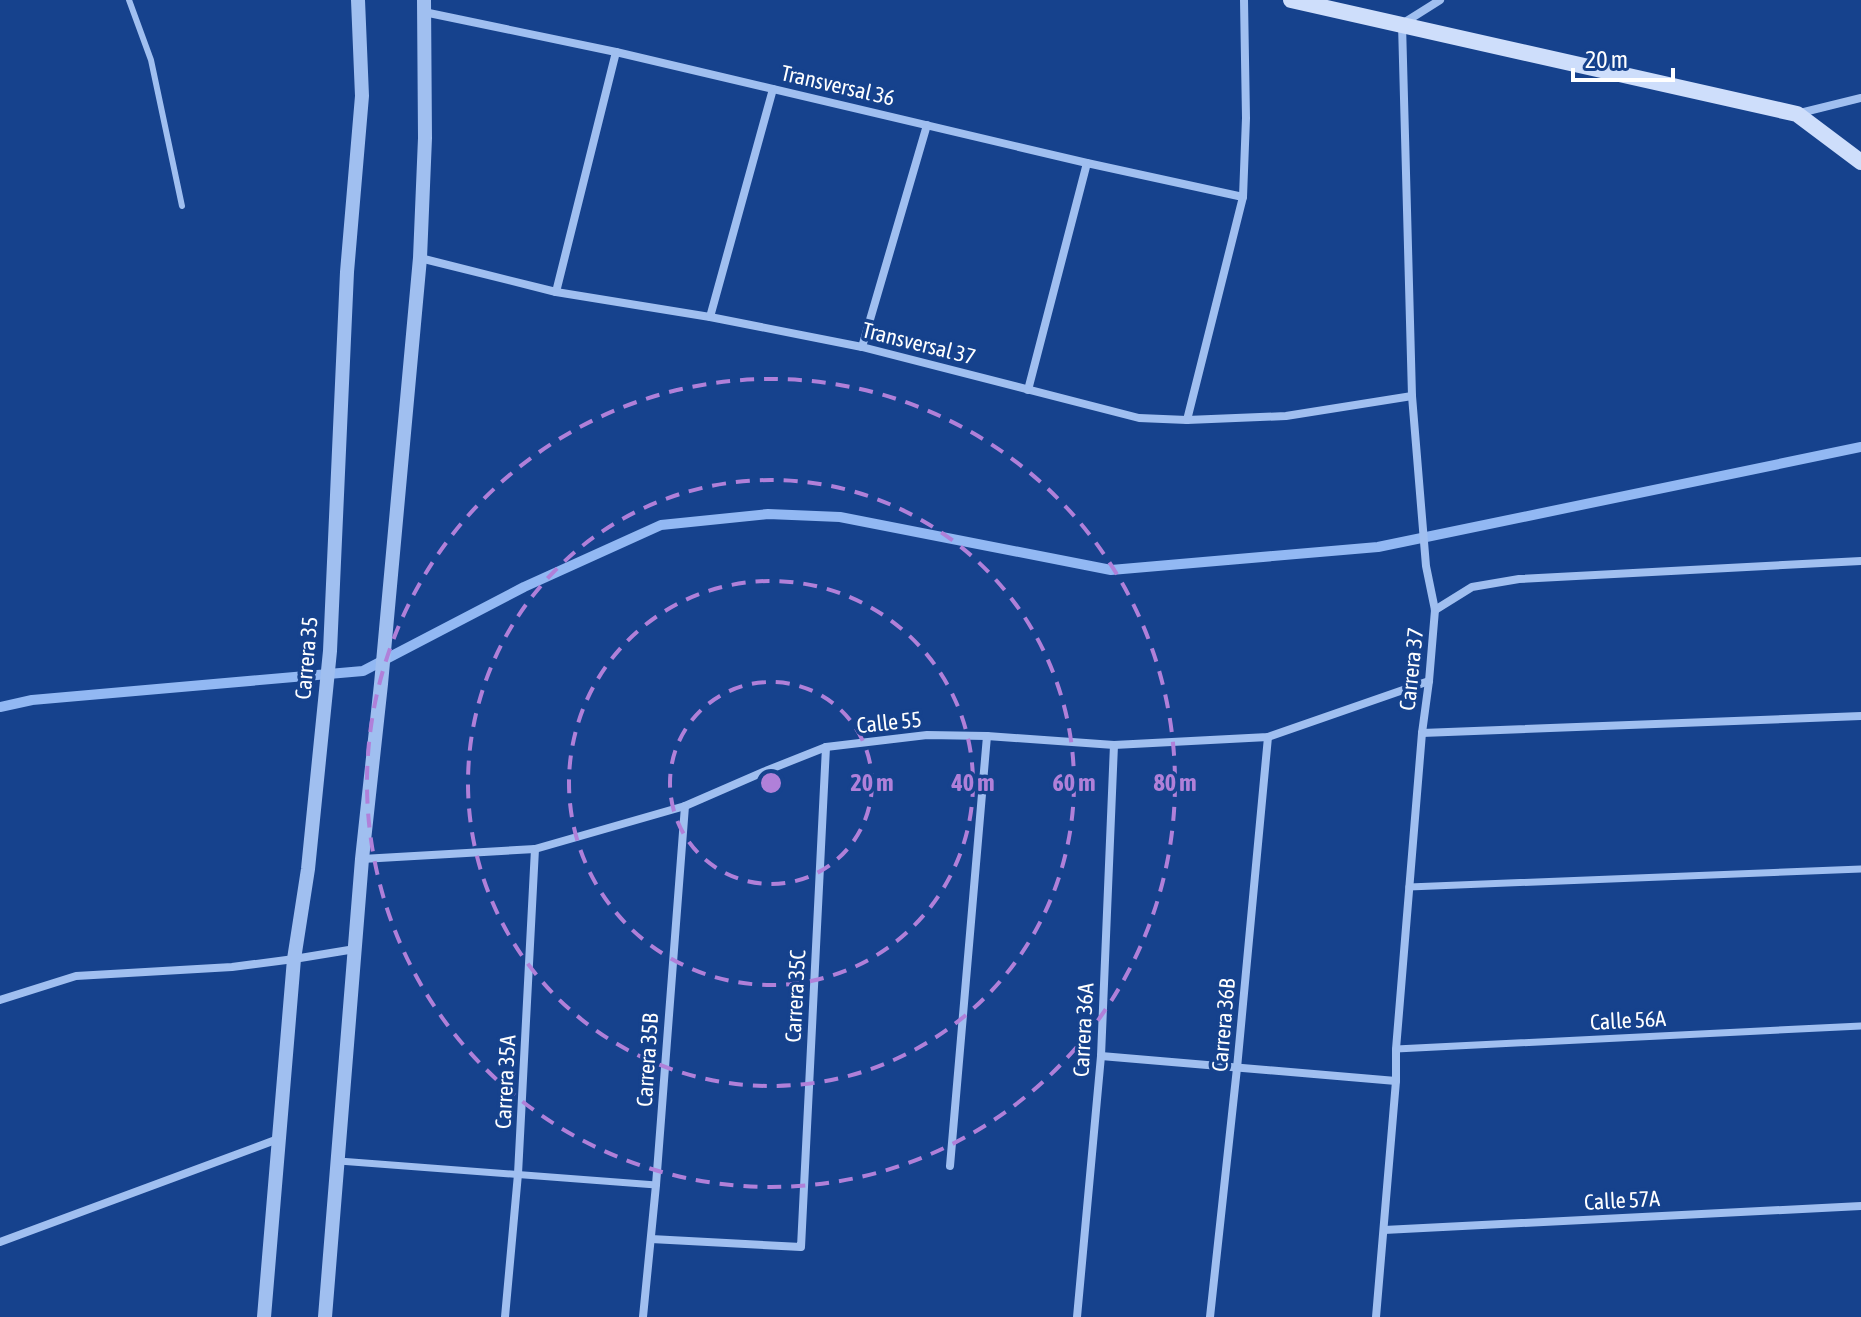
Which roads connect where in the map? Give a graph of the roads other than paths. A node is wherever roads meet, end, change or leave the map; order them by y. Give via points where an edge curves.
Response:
1 (129, 0) edge
2 (358, 0) edge
3 (1244, 0) edge
4 (1291, 0) edge
5 (1440, 0) edge
6 (424, 6) edge
7 (1402, 24) junction
8 (616, 52) junction
9 (773, 89) junction
10 (1861, 98) edge
11 (1797, 114) junction
12 (927, 125) junction
13 (1861, 162) edge
14 (1087, 163) junction
15 (1243, 197) junction
16 (182, 206) dead end
17 (420, 258) junction
18 (556, 292) junction
19 (710, 317) junction
20 (862, 347) junction
21 (1028, 390) junction
22 (1412, 396) junction
23 (1187, 420) junction
24 (1861, 561) edge
25 (1435, 610) junction
26 (1429, 681) junction
27 (1861, 716) edge
28 (1422, 733) junction
29 (987, 736) junction
30 (1268, 737) junction
31 (1114, 745) junction
32 (826, 747) junction
33 (685, 806) junction
34 (535, 849) junction
35 (362, 859) junction
36 (1861, 869) edge
37 (1409, 887) junction
38 (355, 949) junction
39 (294, 959) junction
40 (0, 1000) edge
41 (1861, 1026) edge
42 (1396, 1049) junction
43 (1101, 1056) junction
44 (1237, 1068) junction
45 (1396, 1081) junction
46 (278, 1139) junction
47 (337, 1161) junction
48 (950, 1166) dead end
49 (518, 1174) junction
50 (656, 1185) junction
51 (1861, 1206) edge
52 (1384, 1230) junction
53 (651, 1239) junction
54 (0, 1242) edge
55 (264, 1317) edge
56 (325, 1317) edge
57 (505, 1317) edge
58 (643, 1317) edge
59 (1077, 1317) edge
60 (1210, 1317) edge
61 (1376, 1317) edge

1 - 16 lane via 151,60
2 - 39 street, Carrera 35 via 362,96 347,272 330,651
3 - 15 street
4 - 7 main road
5 - 7 street
6 - 8 street, Transversal 36
6 - 17 street
7 - 11 main road
7 - 22 street, Carrera 37
8 - 9 street, Transversal 36
8 - 18 street
9 - 12 street, Transversal 36
9 - 19 street
10 - 11 street
11 - 13 main road
12 - 14 street, Transversal 36
12 - 20 street
14 - 15 street, Transversal 36
14 - 21 street
15 - 23 street
17 - 18 street, Transversal 37
17 - 35 street
18 - 19 street, Transversal 37
19 - 20 street, Transversal 37
20 - 21 street, Transversal 37
21 - 23 street, Transversal 37 via 1139,418
22 - 23 street, Transversal 37 via 1286,416
22 - 25 street, Carrera 37 via 1426,566
24 - 25 street via 1519,579 1472,587
25 - 26 street, Carrera 37
26 - 28 street, Carrera 37
26 - 30 street, Calle 55
27 - 28 street
28 - 37 street, Carrera 37
29 - 31 street, Calle 55
29 - 32 street, Calle 55 via 927,735
29 - 48 street
30 - 31 street, Calle 55
30 - 44 street, Carrera 36B
31 - 43 street, Carrera 36A
32 - 33 street, Calle 55
32 - 53 street, Carrera 35C via 801,1247
33 - 34 street, Calle 55
33 - 50 street, Carrera 35B
34 - 35 street, Calle 55
34 - 49 street, Carrera 35A
35 - 38 street
36 - 37 street
37 - 42 street, Carrera 37
38 - 39 street
38 - 47 street
39 - 40 street via 76,976
39 - 46 street, Carrera 35
41 - 42 street, Calle 56A
42 - 45 street, Carrera 37
43 - 44 street
43 - 59 street, Carrera 36A
44 - 45 street
44 - 60 street, Carrera 36B
45 - 52 street, Carrera 37
46 - 54 street
46 - 55 street, Carrera 35
47 - 49 street
47 - 56 street
49 - 50 street
49 - 57 street, Carrera 35A
50 - 53 street, Carrera 35B
51 - 52 street, Calle 57A
52 - 61 street, Carrera 37
53 - 58 street, Carrera 35B

